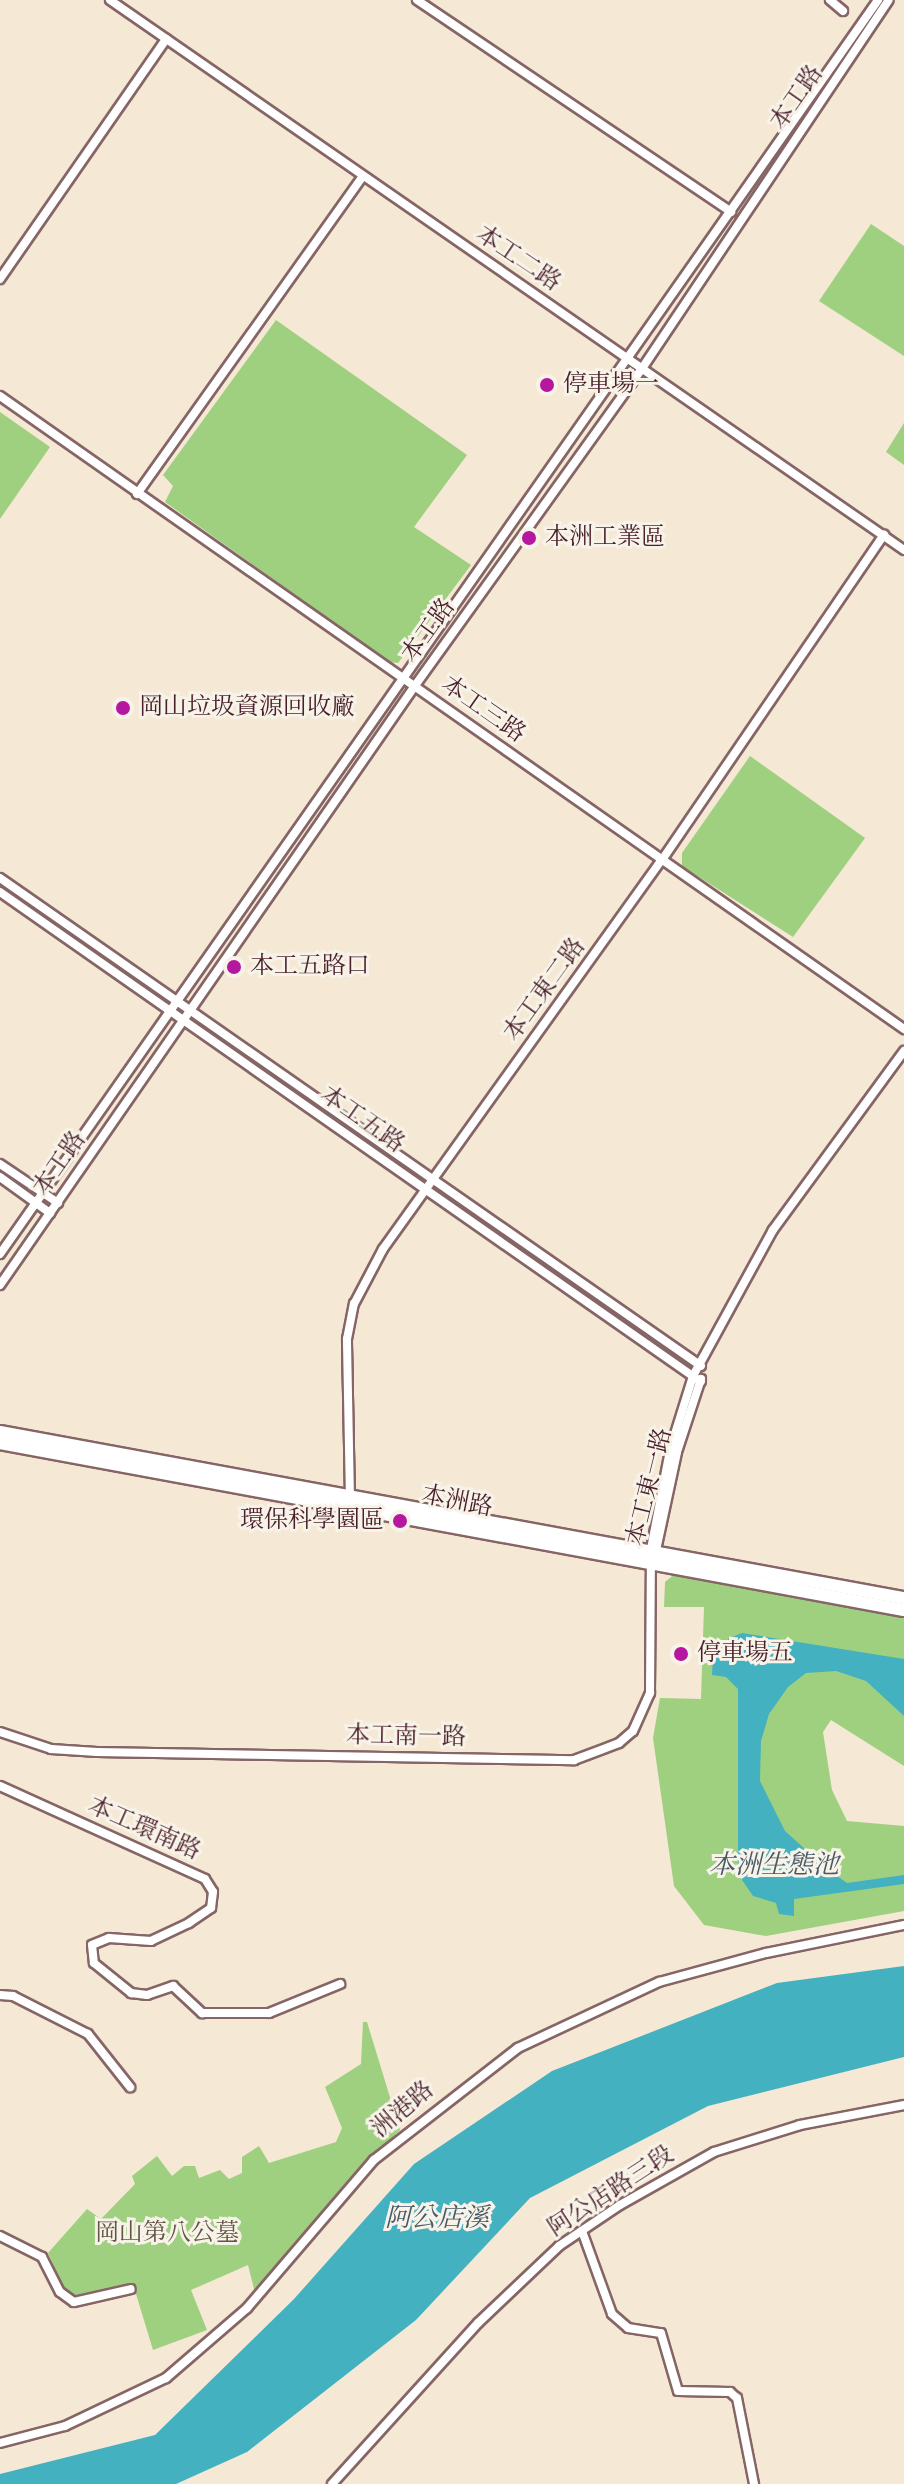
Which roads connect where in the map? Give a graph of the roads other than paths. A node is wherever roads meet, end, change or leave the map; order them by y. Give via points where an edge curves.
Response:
1 (110, 0) edge
2 (417, 0) edge
3 (830, 0) edge
4 (878, 0) edge
5 (889, 0) edge
6 (843, 11) dead end
7 (166, 39) junction
8 (361, 179) junction
9 (728, 210) junction
10 (739, 217) junction
11 (0, 279) edge
12 (627, 357) junction
13 (641, 370) junction
14 (0, 396) edge
15 (137, 494) junction
16 (884, 534) junction
17 (904, 550) edge
18 (402, 678) junction
19 (414, 687) junction
20 (662, 860) junction
21 (0, 878) edge
22 (0, 892) edge
23 (177, 1002) junction
24 (171, 1011) junction
25 (190, 1011) junction
26 (183, 1020) junction
27 (904, 1029) edge
28 (904, 1051) edge
29 (0, 1164) edge
30 (0, 1177) edge
31 (433, 1181) junction
32 (427, 1190) junction
33 (43, 1194) junction
34 (37, 1203) junction
35 (58, 1203) junction
36 (50, 1213) junction
37 (0, 1254) edge
38 (0, 1285) edge
39 (701, 1366) junction
40 (697, 1379) junction
41 (0, 1432) edge
42 (0, 1443) edge
43 (350, 1498) junction
44 (653, 1553) junction
45 (904, 1598) edge
46 (904, 1610) edge
47 (0, 1732) edge
48 (0, 1786) edge
49 (904, 1925) edge
50 (340, 1984) dead end
51 (0, 1995) edge
52 (130, 2087) dead end
53 (904, 2105) edge
54 (582, 2231) junction
55 (0, 2236) edge
56 (131, 2289) dead end
57 (0, 2443) edge
58 (332, 2484) edge
59 (754, 2484) edge

1 - 7 street, 本工二路
2 - 9 street
3 - 6 street
4 - 9 street, 本工路
5 - 10 street, 本工路
7 - 8 street, 本工二路
7 - 11 street
8 - 12 street, 本工二路
8 - 15 street
9 - 10 street
9 - 12 street, 本工路
10 - 13 street, 本工路
12 - 13 street, 本工二路
12 - 18 street, 本工路
13 - 16 street, 本工二路
13 - 19 street, 本工路
14 - 15 street, 本工三路
15 - 18 street, 本工三路
16 - 17 street, 本工二路
16 - 20 street, 本工東二路
18 - 19 street, 本工三路
18 - 23 street, 本工路
19 - 20 street, 本工三路
19 - 25 street, 本工路
20 - 27 street, 本工三路
20 - 31 street, 本工東二路
21 - 23 street, 本工五路
22 - 24 street, 本工五路
23 - 24 street, 本工路
23 - 25 street, 本工五路
24 - 26 street, 本工五路
24 - 33 street, 本工路
25 - 26 street, 本工路
25 - 31 street, 本工五路
26 - 32 street, 本工五路
26 - 35 street, 本工路
28 - 39 street, 本工東一路 via 773,1230
29 - 33 street
30 - 34 street
31 - 32 street, 本工東二路
31 - 39 street, 本工五路
32 - 40 street, 本工五路
32 - 43 street, 本工東二路 via 383,1249 354,1304 347,1339
33 - 34 street, 本工路
33 - 35 street
34 - 36 street
34 - 37 street, 本工路
35 - 36 street, 本工路
36 - 38 street, 本工路
39 - 40 street, 本工東一路
40 - 44 street, 本工東一路
41 - 43 main road, 本洲路
42 - 43 main road, 本洲路
43 - 44 main road, 本洲路
44 - 45 main road, 本洲路
44 - 46 main road, 本洲路
44 - 47 street, 本工南一路 via 650,1693 633,1731 594,1757 97,1752 51,1749
48 - 50 street, 本工環南路 via 205,1879 213,1892 211,1908 189,1923 151,1941 109,1938 92,1945 94,1963 131,1993 147,1995 173,1986 202,2013 269,2013
49 - 57 street, 洲港路 via 659,1982 518,2048 374,2160 247,2308 166,2378 65,2426
51 - 52 street via 13,1996 88,2034
53 - 54 street, 阿公店路三段 via 800,2125 714,2152
54 - 58 street, 阿公店路三段 via 478,2323
54 - 59 street via 612,2314 628,2328 661,2333 678,2391 730,2392 737,2398
55 - 56 street via 42,2257 60,2292 74,2302

